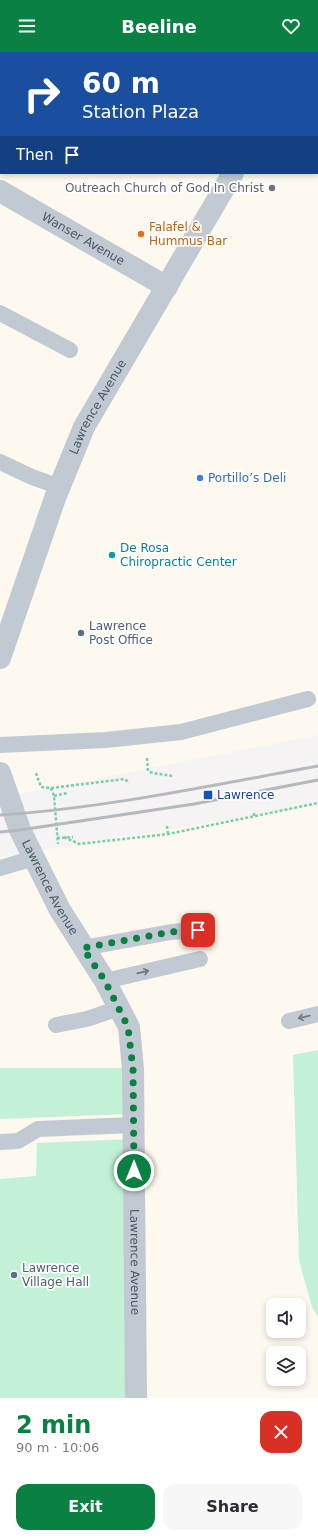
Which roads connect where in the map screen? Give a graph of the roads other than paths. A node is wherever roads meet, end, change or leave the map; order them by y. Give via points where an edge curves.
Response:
1 (232, 174) edge
2 (0, 191) edge
3 (166, 287) junction
4 (0, 313) edge
5 (70, 350) dead end
6 (0, 462) edge
7 (60, 487) junction
8 (2, 648) edge
9 (308, 700) dead end
10 (0, 745) edge
11 (0, 774) edge
12 (34, 858) junction
13 (0, 868) edge
14 (198, 930) dead end
15 (83, 948) junction
16 (200, 959) dead end
17 (105, 981) junction
18 (119, 1008) junction
19 (318, 1014) edge
20 (289, 1020) dead end
21 (56, 1025) dead end
22 (134, 1126) junction
23 (0, 1142) edge
24 (136, 1398) edge

1 - 3 street, Lawrence Avenue
2 - 3 street, Wanser Avenue
3 - 7 street, Lawrence Avenue via 84,427
4 - 5 lane
6 - 7 lane
7 - 8 street, Lawrence Avenue
9 - 10 lane via 181,732 106,740
11 - 12 street, Lawrence Avenue via 20,830
12 - 13 lane
12 - 15 street, Lawrence Avenue via 60,910
14 - 15 lane via 171,932
15 - 17 street, Lawrence Avenue
17 -> 16 lane
17 - 18 street, Lawrence Avenue
18 - 21 lane via 87,1019
18 - 22 street, Lawrence Avenue via 128,1027 133,1069
19 -> 20 lane
22 - 23 lane via 38,1129 18,1141
22 - 24 street, Lawrence Avenue

